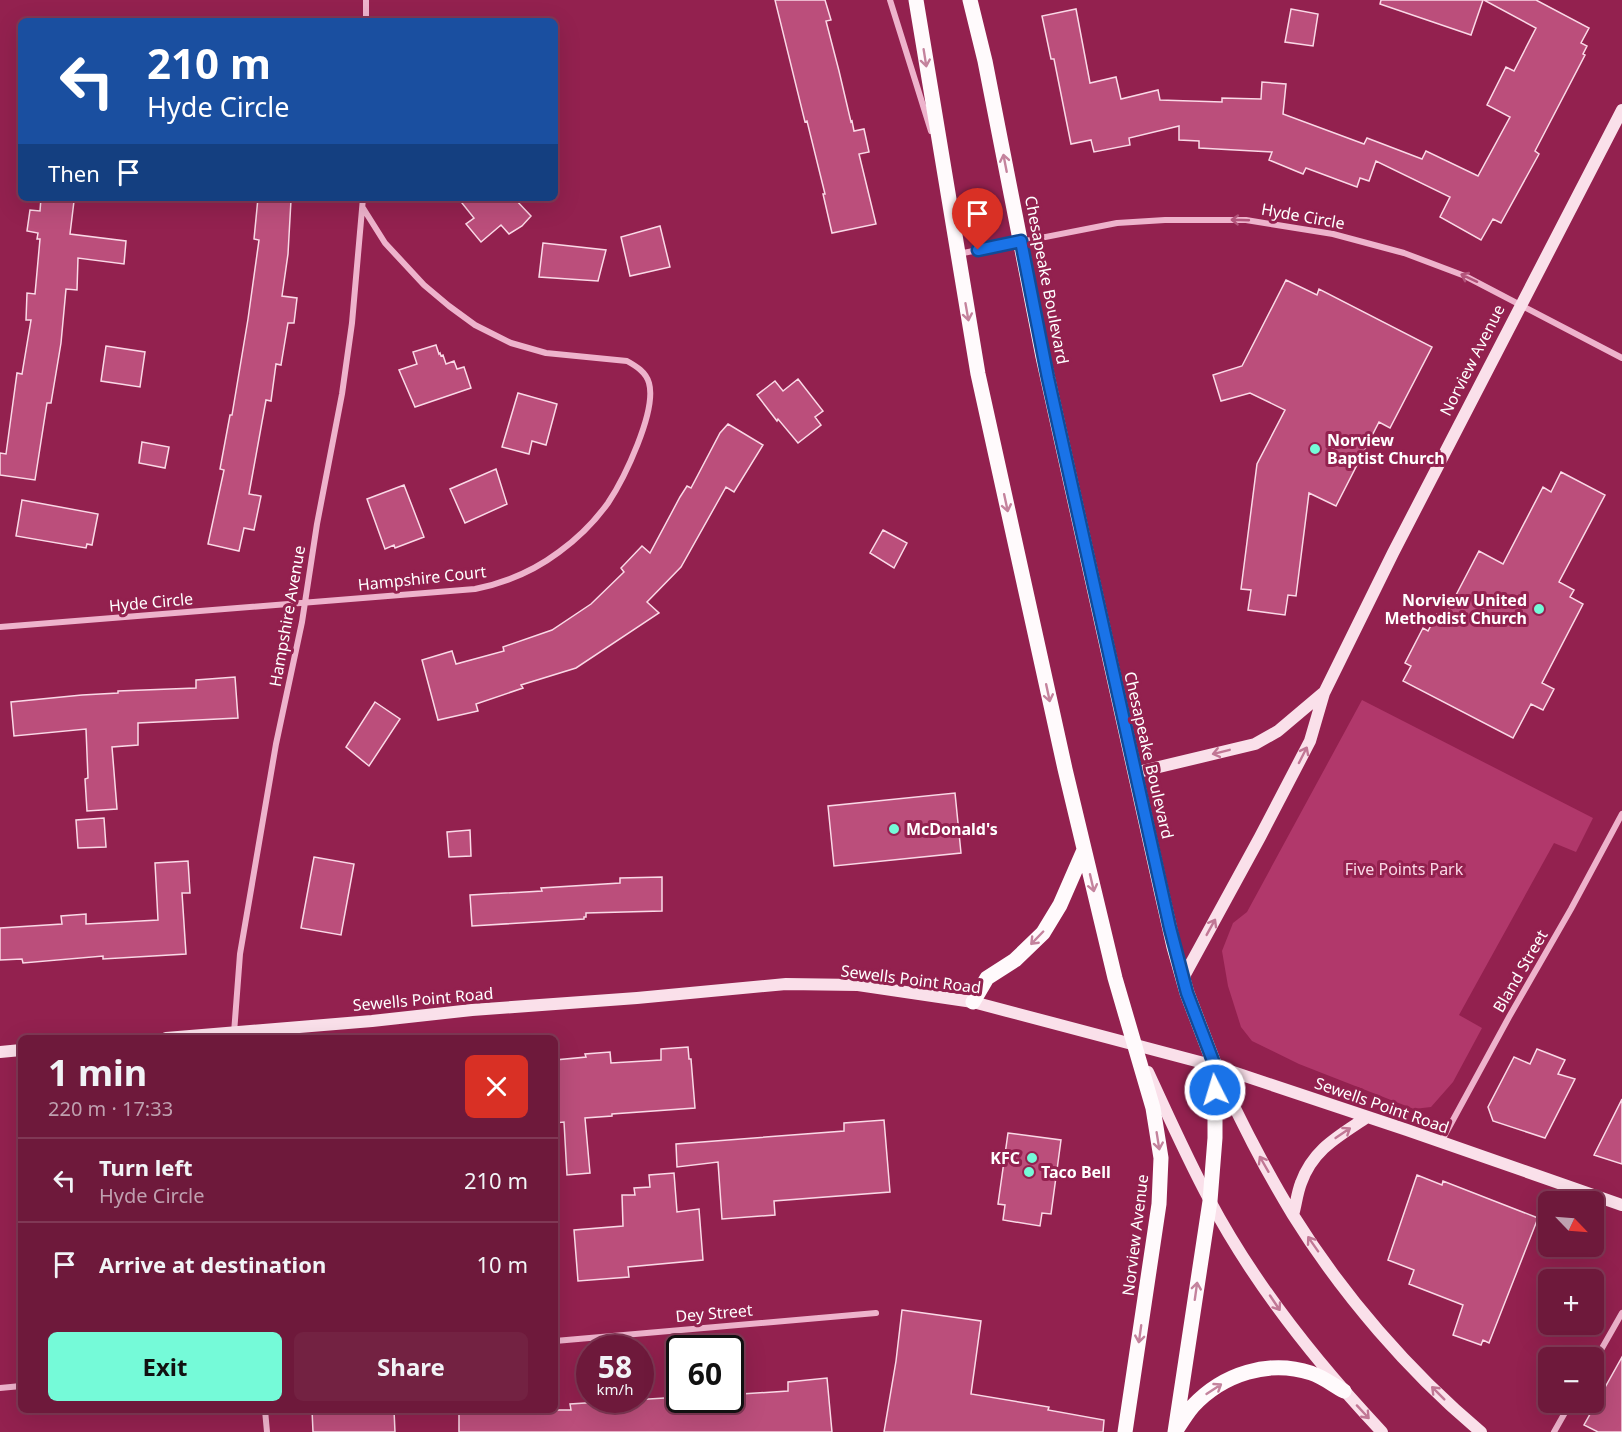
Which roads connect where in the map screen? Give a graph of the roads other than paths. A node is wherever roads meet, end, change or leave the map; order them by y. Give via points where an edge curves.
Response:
1 (366, 0) edge
2 (890, 0) edge
3 (916, 0) edge
4 (970, 0) edge
5 (366, 18) edge
6 (1622, 110) edge
7 (942, 166) junction
8 (363, 201) edge
9 (363, 208) junction
10 (1021, 241) junction
11 (957, 254) junction
12 (1521, 304) junction
13 (1622, 358) edge
14 (304, 604) junction
15 (0, 627) edge
16 (1324, 693) junction
17 (1134, 773) junction
18 (1622, 814) edge
19 (1084, 850) junction
20 (1183, 978) junction
21 (973, 1002) junction
22 (234, 1035) edge
23 (1135, 1044) junction
24 (18, 1050) edge
25 (0, 1052) edge
26 (1215, 1066) junction
27 (1367, 1117) junction
28 (1441, 1142) junction
29 (1210, 1201) junction
30 (1622, 1205) edge
31 (1293, 1215) junction
32 (876, 1313) dead end
33 (1622, 1313) edge
34 (558, 1341) edge
35 (1603, 1347) edge
36 (18, 1386) edge
37 (0, 1388) edge
38 (1344, 1391) junction
39 (265, 1413) edge
40 (1565, 1413) edge
41 (267, 1432) edge
42 (1125, 1432) edge
43 (1175, 1432) edge
44 (1382, 1432) edge
45 (1481, 1432) edge
46 (1554, 1432) edge

1 - 5 street
2 - 7 street
3 -> 7 main road
10 -> 4 main road, Chesapeake Boulevard
6 - 12 main road, Norview Avenue
7 - 11 main road
8 - 9 street, Hampshire Avenue
9 - 14 street, Hampshire Avenue via 344,382
9 - 14 street, Hampshire Court via 385,243 424,285 475,325 511,343 546,353 627,362 637,366 649,380 651,394 627,469 607,503 588,527 559,552 526,572 476,589
10 - 11 street, Hyde Circle
12 -> 10 street, Hyde Circle via 1465,276 1404,253 1333,234 1246,220 1117,223
10 - 17 main road, Chesapeake Boulevard
11 -> 19 main road via 978,374
12 - 13 street, Hyde Circle
12 - 16 main road, Norview Avenue
14 - 15 street, Hyde Circle
14 - 22 street, Hampshire Avenue via 240,954
16 -> 17 main road, Norview Avenue via 1278,731 1255,744
20 -> 16 main road, Norview Avenue via 1310,741
17 - 20 main road, Chesapeake Boulevard
18 - 28 street, Bland Street
19 -> 21 main road via 1043,933 1015,960 987,978
19 -> 23 main road
20 - 26 main road, Chesapeake Boulevard
21 - 22 main road, Sewells Point Road via 858,985 786,984
21 - 23 main road, Sewells Point Road
23 - 26 main road, Sewells Point Road
23 - 29 main road
23 -> 42 main road, Norview Avenue via 1153,1108 1161,1158 1159,1204
24 - 25 main road
26 - 27 main road, Sewells Point Road
26 - 29 main road
31 -> 26 main road, Chesapeake Boulevard via 1247,1134
27 - 28 main road, Sewells Point Road
31 -> 27 main road via 1310,1162 1326,1145
28 - 30 main road, Sewells Point Road
29 -> 38 main road via 1291,1327
43 -> 29 main road
45 -> 31 main road, Chesapeake Boulevard via 1400,1355 1339,1281
32 - 34 street, Dey Street
33 - 35 street
36 - 37 street
43 -> 38 main road via 1209,1391 1234,1376 1263,1368 1284,1367 1311,1373
38 -> 44 main road
39 - 41 street
40 - 46 street

